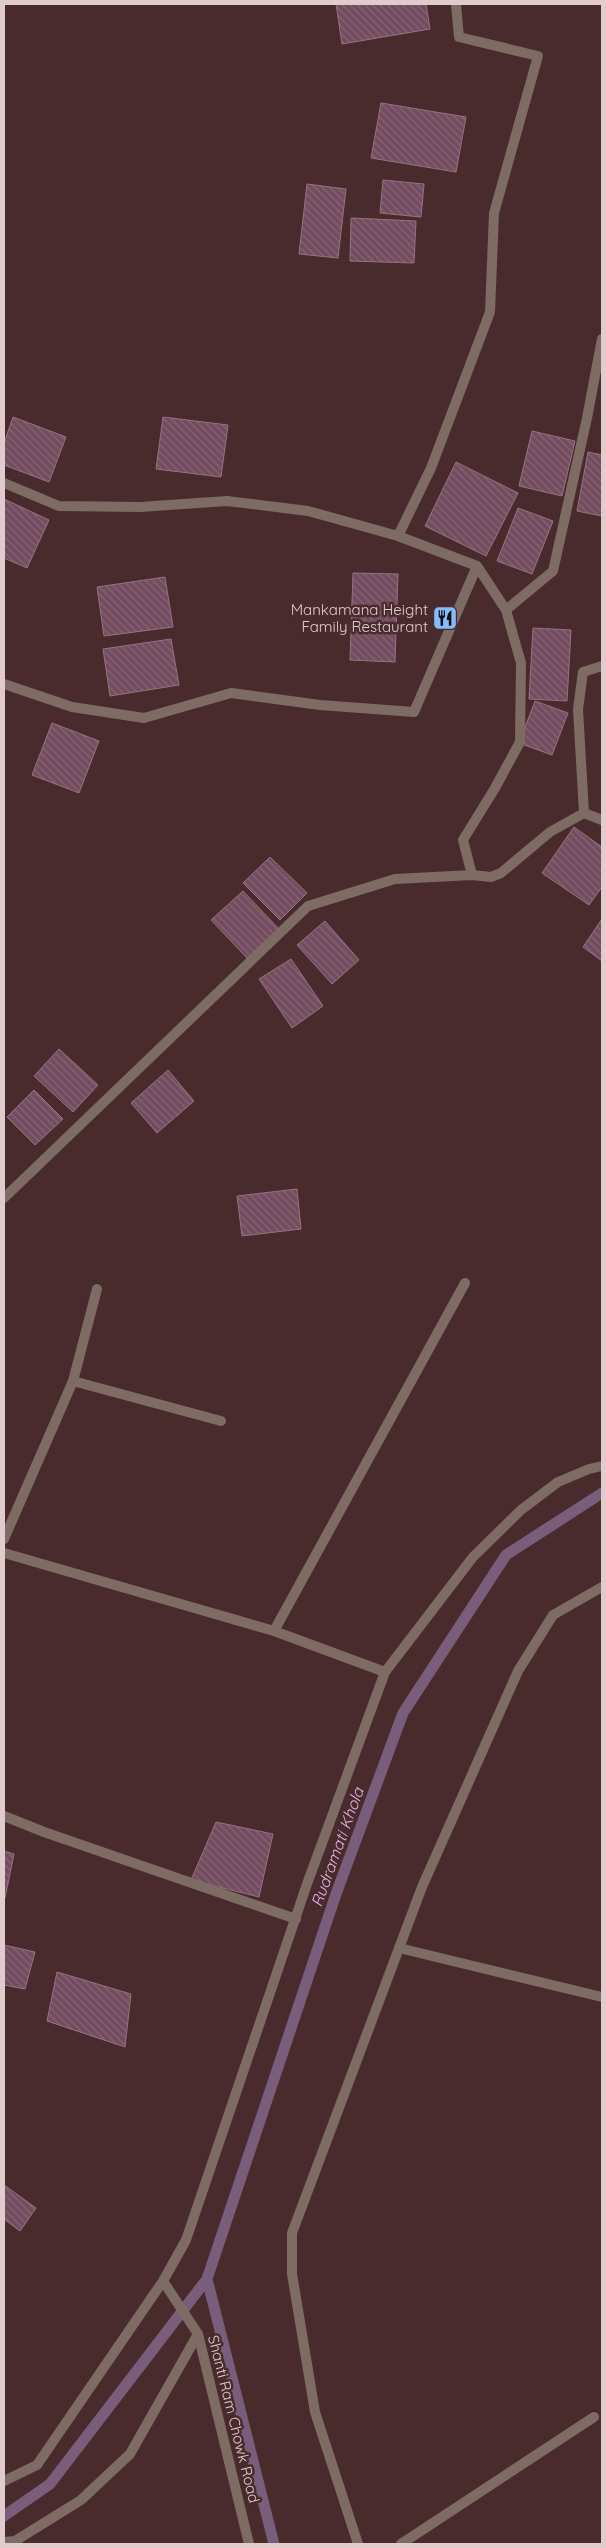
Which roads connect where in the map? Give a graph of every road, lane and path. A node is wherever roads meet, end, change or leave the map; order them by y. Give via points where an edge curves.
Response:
1 (456, 4) edge
2 (602, 339) edge
3 (4, 483) edge
4 (398, 536) junction
5 (477, 566) junction
6 (506, 610) junction
7 (602, 666) edge
8 (4, 684) edge
9 (584, 813) junction
10 (602, 820) edge
11 (472, 875) junction
12 (4, 1198) edge
13 (465, 1283) dead end
14 (97, 1289) dead end
15 (73, 1381) junction
16 (221, 1421) dead end
17 (602, 1466) edge
18 (4, 1539) edge
19 (4, 1553) edge
20 (602, 1587) edge
21 (274, 1631) junction
22 (385, 1672) junction
23 (4, 1816) edge
24 (296, 1919) junction
25 (400, 1948) junction
26 (602, 1997) edge
27 (163, 2281) junction
28 (198, 2334) junction
29 (594, 2418) dead end
30 (4, 2481) edge
31 (4, 2542) edge
32 (250, 2544) edge
33 (358, 2544) edge
34 (401, 2544) edge

1 - 4 street via 459,37 538,56 494,213 490,312 431,468
2 - 6 street via 553,571
3 - 4 street via 59,506 140,507 227,501 308,511
4 - 5 street
5 - 6 street
5 - 8 street via 414,712 320,706 231,694 144,718 72,707
6 - 11 street via 520,663 520,742 463,840
7 - 9 street via 583,672 578,709
9 - 10 street
9 - 11 street via 550,832 501,872 491,876
11 - 12 street via 395,879 308,906
13 - 21 street
14 - 15 street
15 - 16 street
15 - 18 street
17 - 22 street via 558,1482 521,1510 473,1557
19 - 21 street
20 - 25 street via 553,1615 518,1671 422,1887
21 - 22 street
22 - 24 street
23 - 24 street
24 - 27 street via 186,2240
25 - 26 street
25 - 33 street via 292,2233 292,2274 315,2412
27 - 28 street, Shanti Ram Chowk Road
27 - 30 street via 37,2465
28 - 31 street via 130,2454 80,2500 15,2542
28 - 32 street, Shanti Ram Chowk Road
29 - 34 street

